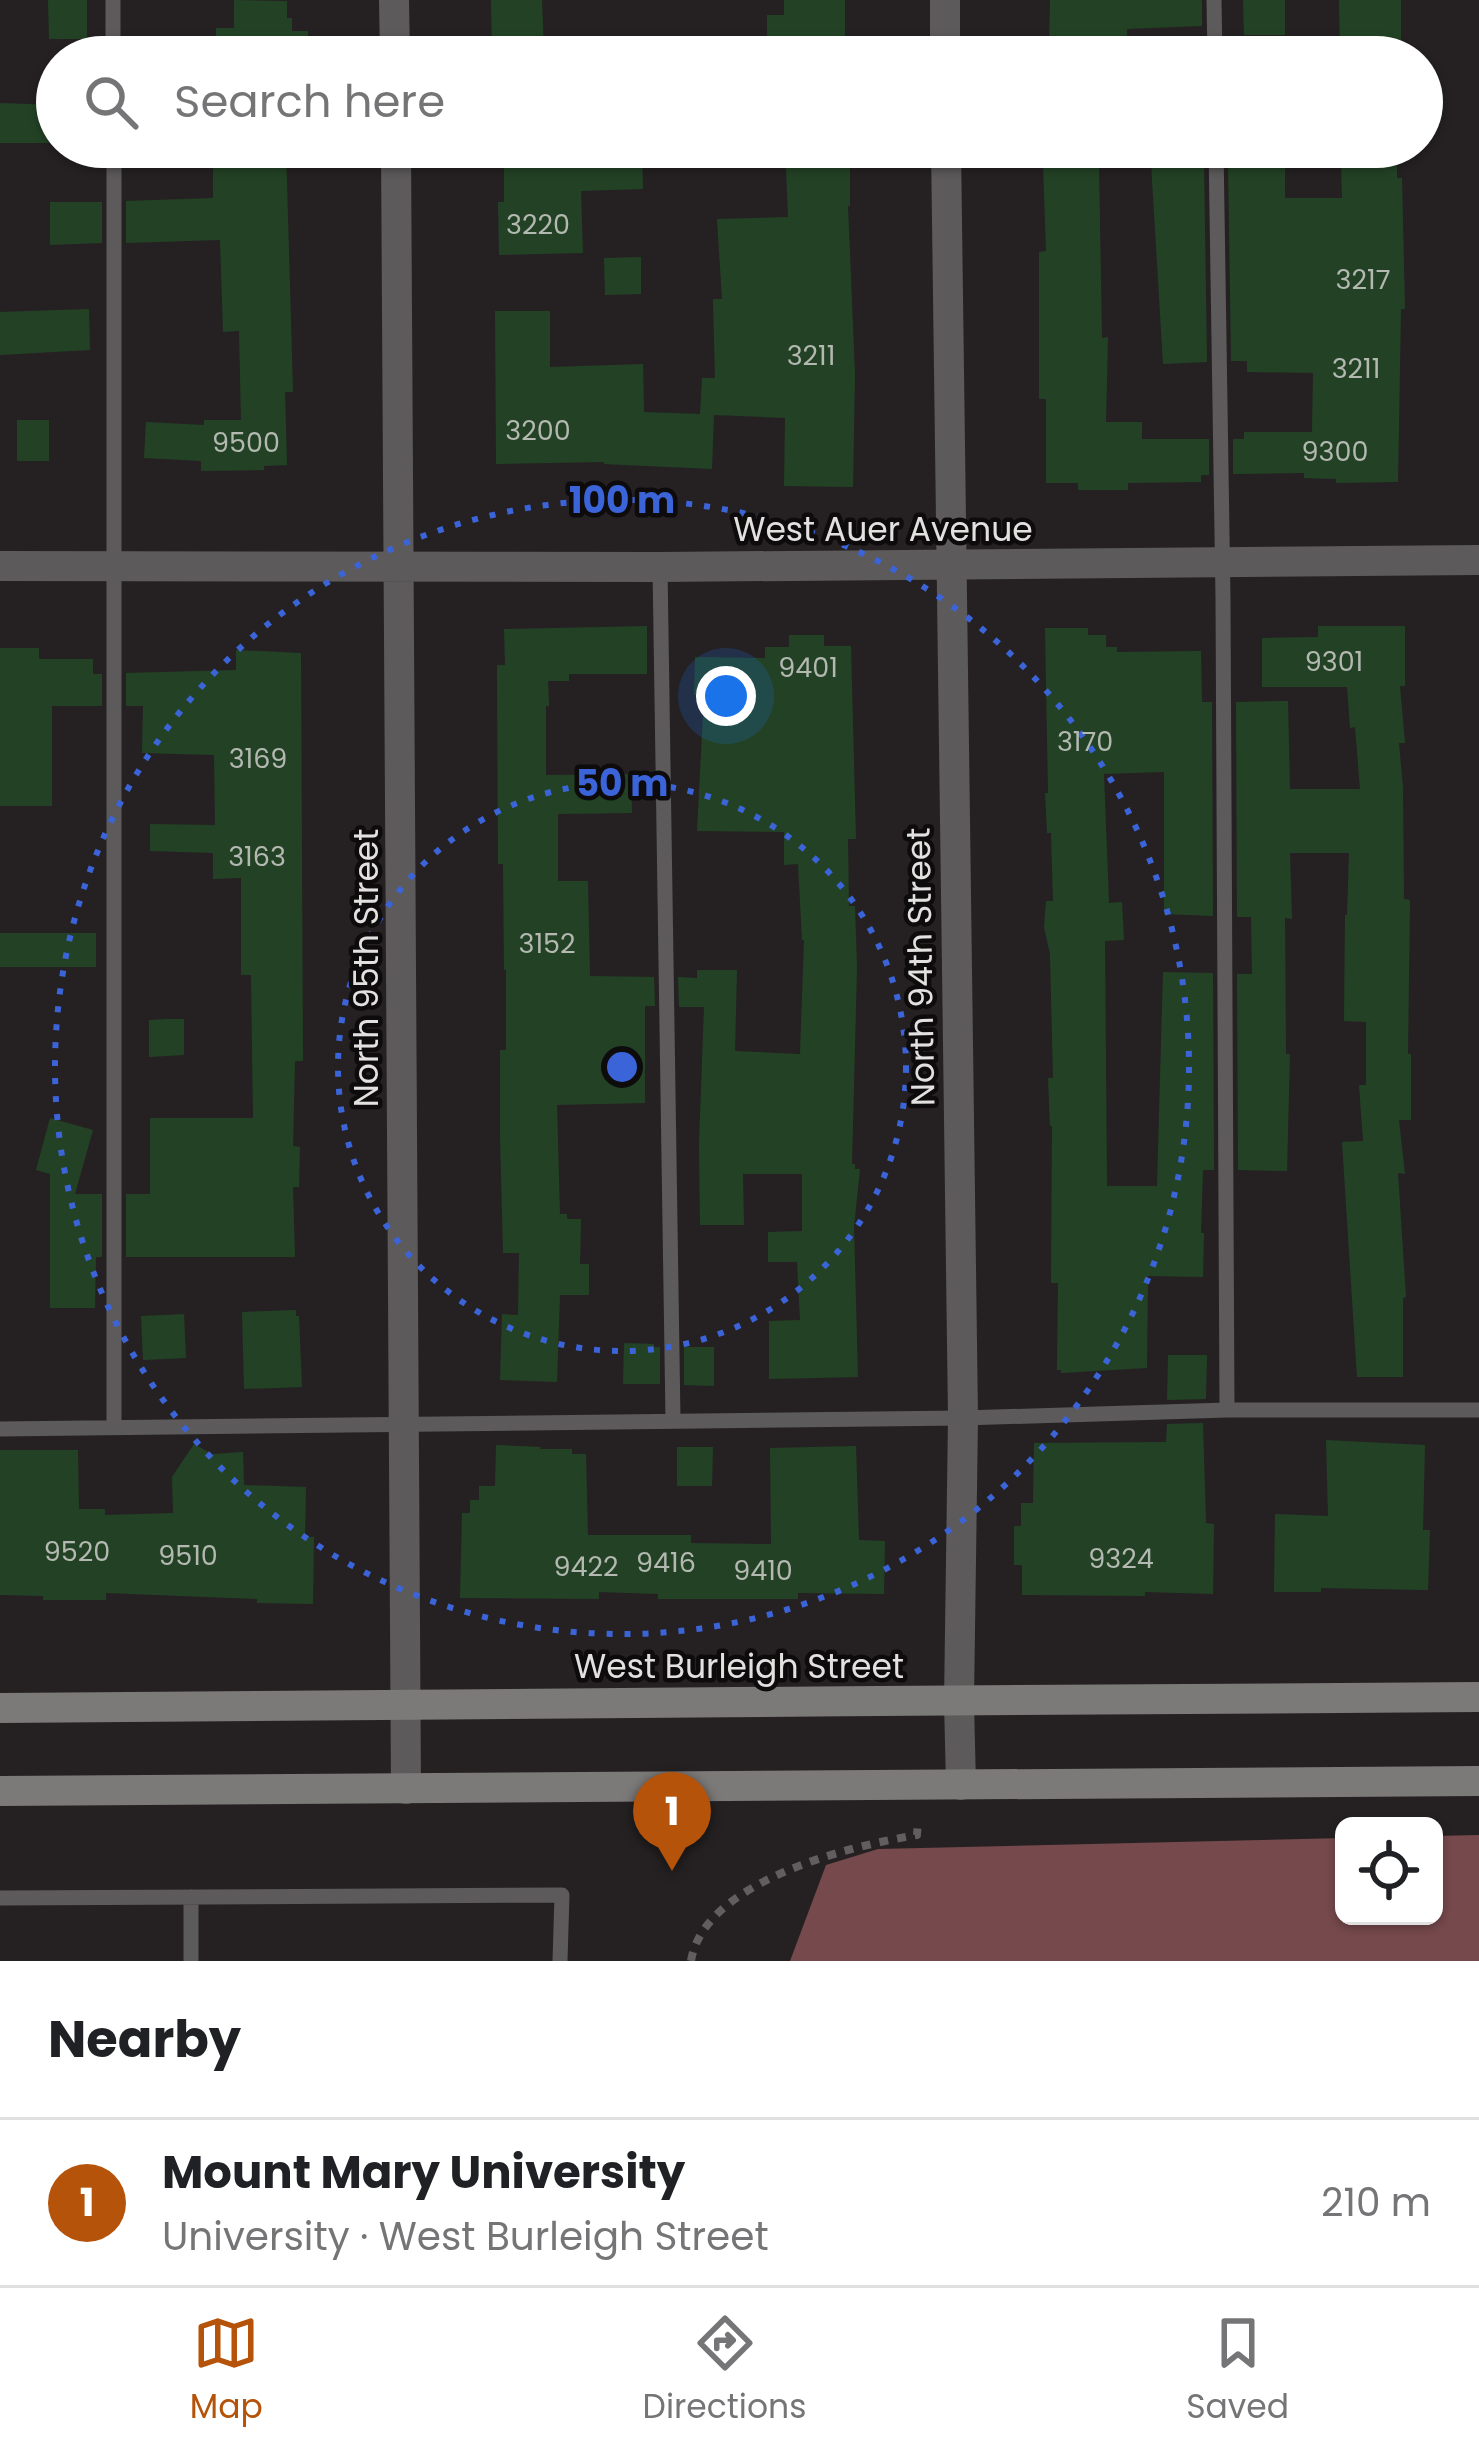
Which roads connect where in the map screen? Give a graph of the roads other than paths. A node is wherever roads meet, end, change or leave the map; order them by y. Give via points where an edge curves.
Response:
1 (113, 0) edge
2 (394, 0) edge
3 (945, 0) edge
4 (1214, 0) edge
5 (113, 36) edge
6 (395, 36) edge
7 (945, 36) edge
8 (1215, 36) edge
9 (114, 168) edge
10 (396, 168) edge
11 (946, 168) edge
12 (1216, 168) edge
13 (1479, 560) edge
14 (950, 563) junction
15 (1223, 563) junction
16 (0, 566) edge
17 (114, 566) junction
18 (400, 567) junction
19 (660, 567) junction
20 (1227, 1409) junction
21 (1479, 1409) edge
22 (963, 1418) junction
23 (673, 1420) junction
24 (404, 1423) junction
25 (114, 1426) junction
26 (0, 1429) edge
27 (1479, 1697) edge
28 (406, 1702) junction
29 (958, 1702) junction
30 (0, 1708) edge
31 (1479, 1781) edge
32 (961, 1785) junction
33 (406, 1789) junction
34 (0, 1791) edge
35 (191, 1897) junction
36 (0, 1898) edge
37 (190, 1961) edge
38 (560, 1961) edge

1 - 5 lane
2 - 6 street
3 - 7 street
4 - 8 lane
9 - 17 lane
10 - 18 street, North 95th Street
11 - 14 street, North 94th Street
12 - 15 lane
13 - 15 street, West Auer Avenue
14 - 15 street, West Auer Avenue
14 - 19 street, West Auer Avenue
14 - 22 street, North 94th Street
15 - 20 lane
16 - 17 street, West Auer Avenue
17 - 18 street, West Auer Avenue
17 - 25 lane
18 - 19 street, West Auer Avenue
18 - 24 street, North 95th Street
19 - 23 lane
20 - 21 lane
20 - 22 lane
22 - 23 lane
22 - 29 street, North 94th Street
23 - 24 lane
24 - 25 lane
24 - 28 street, North 95th Street
25 - 26 lane
27 - 29 main road, West Burleigh Street
28 - 29 main road, West Burleigh Street
28 - 30 main road, West Burleigh Street
28 - 33 street, North 95th Street
29 - 32 street, North 94th Street
31 - 32 main road
32 - 33 main road
33 - 34 main road
35 - 36 lane
35 - 37 lane
35 - 38 lane via 562,1895

